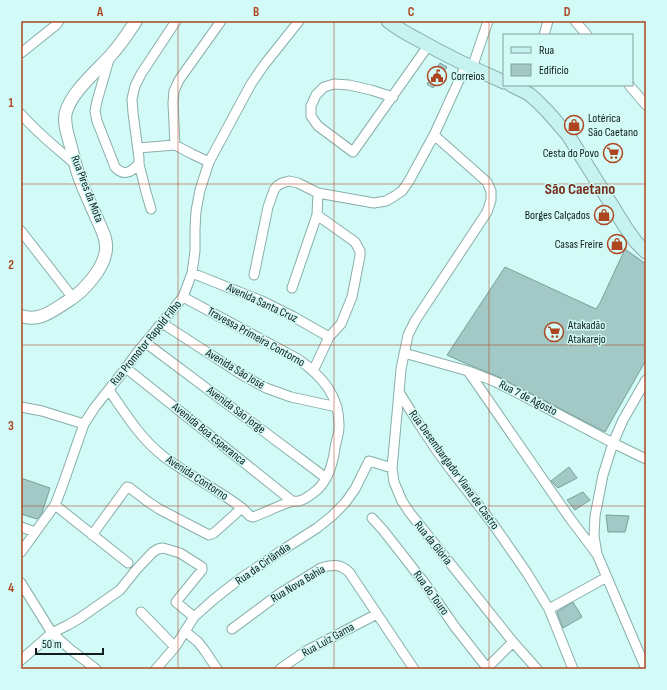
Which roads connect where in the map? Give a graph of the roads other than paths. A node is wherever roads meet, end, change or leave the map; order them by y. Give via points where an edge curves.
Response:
1 (59, 21) edge
2 (136, 21) edge
3 (176, 21) edge
4 (221, 21) edge
5 (299, 21) edge
6 (488, 21) edge
7 (548, 21) edge
8 (575, 21) edge
9 (393, 23) edge
10 (544, 34) edge
11 (586, 34) edge
12 (428, 46) junction
13 (21, 53) edge
14 (110, 56) junction
15 (469, 66) junction
16 (503, 81) edge
17 (515, 86) edge
18 (630, 86) edge
19 (530, 90) edge
20 (392, 96) junction
21 (646, 105) edge
22 (21, 114) edge
23 (434, 135) junction
24 (175, 145) junction
25 (138, 148) junction
26 (209, 162) junction
27 (76, 164) junction
28 (139, 164) junction
29 (318, 193) junction
30 (151, 209) dead end
31 (317, 215) junction
32 (21, 231) edge
33 (646, 252) edge
34 (192, 273) junction
35 (254, 275) dead end
36 (292, 288) dead end
37 (183, 297) junction
38 (73, 298) junction
39 (24, 315) edge
40 (162, 323) junction
41 (329, 337) junction
42 (146, 343) junction
43 (404, 353) junction
44 (126, 368) junction
45 (313, 371) junction
46 (468, 371) junction
47 (646, 380) edge
48 (108, 390) junction
49 (400, 392) junction
50 (21, 407) edge
51 (337, 407) junction
52 (84, 424) junction
53 (613, 443) junction
54 (646, 459) edge
55 (392, 468) junction
56 (326, 478) junction
57 (292, 501) junction
58 (55, 505) junction
59 (242, 508) junction
60 (372, 518) dead end
61 (21, 526) edge
62 (35, 532) junction
63 (92, 535) junction
64 (21, 552) edge
65 (597, 554) junction
66 (128, 564) dead end
67 (607, 577) junction
68 (21, 583) edge
69 (549, 609) junction
70 (141, 612) dead end
71 (377, 614) junction
72 (194, 617) junction
73 (232, 628) dead end
74 (186, 632) junction
75 (52, 633) junction
76 (513, 642) junction
77 (175, 647) junction
78 (21, 660) edge
79 (411, 668) edge
80 (96, 669) edge
81 (156, 669) edge
82 (217, 669) edge
83 (280, 669) edge
84 (488, 669) edge
85 (537, 669) edge
86 (573, 669) edge
87 (646, 669) edge

1 - 13 street
2 - 14 street, Rua Pires da Mota
3 - 25 street via 140,74 135,86 132,99
4 - 24 street via 174,91
5 - 26 street, Rua Promotor Rapold Filho via 251,84
6 - 15 street
7 - 10 street
8 - 11 street
9 - 12 main road
12 - 15 main road
12 - 20 street
14 - 27 street, Rua Pires da Mota via 79,90 66,112 67,133
14 - 28 street via 96,102 97,120 115,167 126,173
15 - 16 main road
15 - 23 street
17 - 19 main road
18 - 21 street
19 - 33 main road via 568,135 626,228
20 - 20 street via 353,152 318,126 312,116 311,106 316,95 324,87 334,84 349,85
22 - 27 street via 40,134
23 - 29 street via 402,191 386,201 374,203
23 - 43 street via 487,182 491,200 487,212 415,321 408,335
24 - 25 street
24 - 26 street
25 - 28 street
26 - 34 street, Rua Promotor Rapold Filho via 196,211
27 - 38 street, Rua Pires da Mota via 106,238 106,250 96,276
28 - 30 street
29 - 31 street
29 - 35 street via 289,181 277,186 268,207
31 - 36 street
31 - 41 street via 355,242 360,251 352,297 341,324
32 - 38 street
34 - 37 street, Rua Promotor Rapold Filho
34 - 41 street, Avenida Santa Cruz via 262,301
37 - 40 street, Rua Promotor Rapold Filho
37 - 45 street, Travessa Primeira Contorno via 298,359
38 - 39 street, Rua Pires da Mota via 38,318
40 - 42 street, Rua Promotor Rapold Filho
40 - 51 street, Avenida São José via 266,388 291,397
41 - 45 street
42 - 44 street, Rua Promotor Rapold Filho
42 - 56 street, Avenida São Jorge
43 - 46 street, Rua 7 de Agosto
43 - 49 street
44 - 48 street, Rua Promotor Rapold Filho
44 - 57 street, Avenida Boa Esperanca
45 - 51 street, Travessa Primeira Contorno via 322,380
46 - 53 street, Rua 7 de Agosto via 542,404
46 - 65 street via 568,517
47 - 53 street
48 - 52 street, Rua Promotor Rapold Filho
48 - 59 street, Avenida Contorno via 132,425 161,455
49 - 55 street, Rua da Glória
49 - 69 street, Rua Desembargador Viana de Castro via 417,421 497,530
50 - 52 street
51 - 56 street, Travessa Primeira Contorno via 339,428 333,463
52 - 58 street, Rua Promotor Rapold Filho
53 - 54 street, Rua 7 de Agosto
53 - 65 street via 603,475 595,516 594,536
55 - 72 street, Rua da Cirlândia via 369,461 345,503 332,516 237,581
55 - 76 street, Rua da Glória via 394,482 410,513
56 - 57 street, Travessa Primeira Contorno via 316,491 299,501
57 - 59 street, Avenida Contorno via 252,517
58 - 62 street, Rua Promotor Rapold Filho
58 - 63 street
59 - 63 street via 209,535 159,509 129,487
60 - 84 street, Rua do Touro via 426,585
61 - 62 street
62 - 64 street, Rua Promotor Rapold Filho
63 - 66 street
65 - 67 street
67 - 69 street
67 - 87 street
68 - 75 street
69 - 86 street, Rua Desembargador Viana de Castro
70 - 77 street
71 - 73 street, Rua Nova Bahia via 349,572 335,565 321,568
71 - 79 street, Rua Nova Bahia
71 - 83 street, Rua Luiz Gama via 306,651
72 - 74 street, Rua da Cirlândia
72 - 75 street via 176,602 203,569 180,553 158,548 120,590 80,618
74 - 77 street, Rua da Cirlândia
74 - 82 street via 198,642
75 - 78 street
75 - 80 street
76 - 84 street
76 - 85 street, Rua da Glória
77 - 81 street, Rua da Cirlândia

